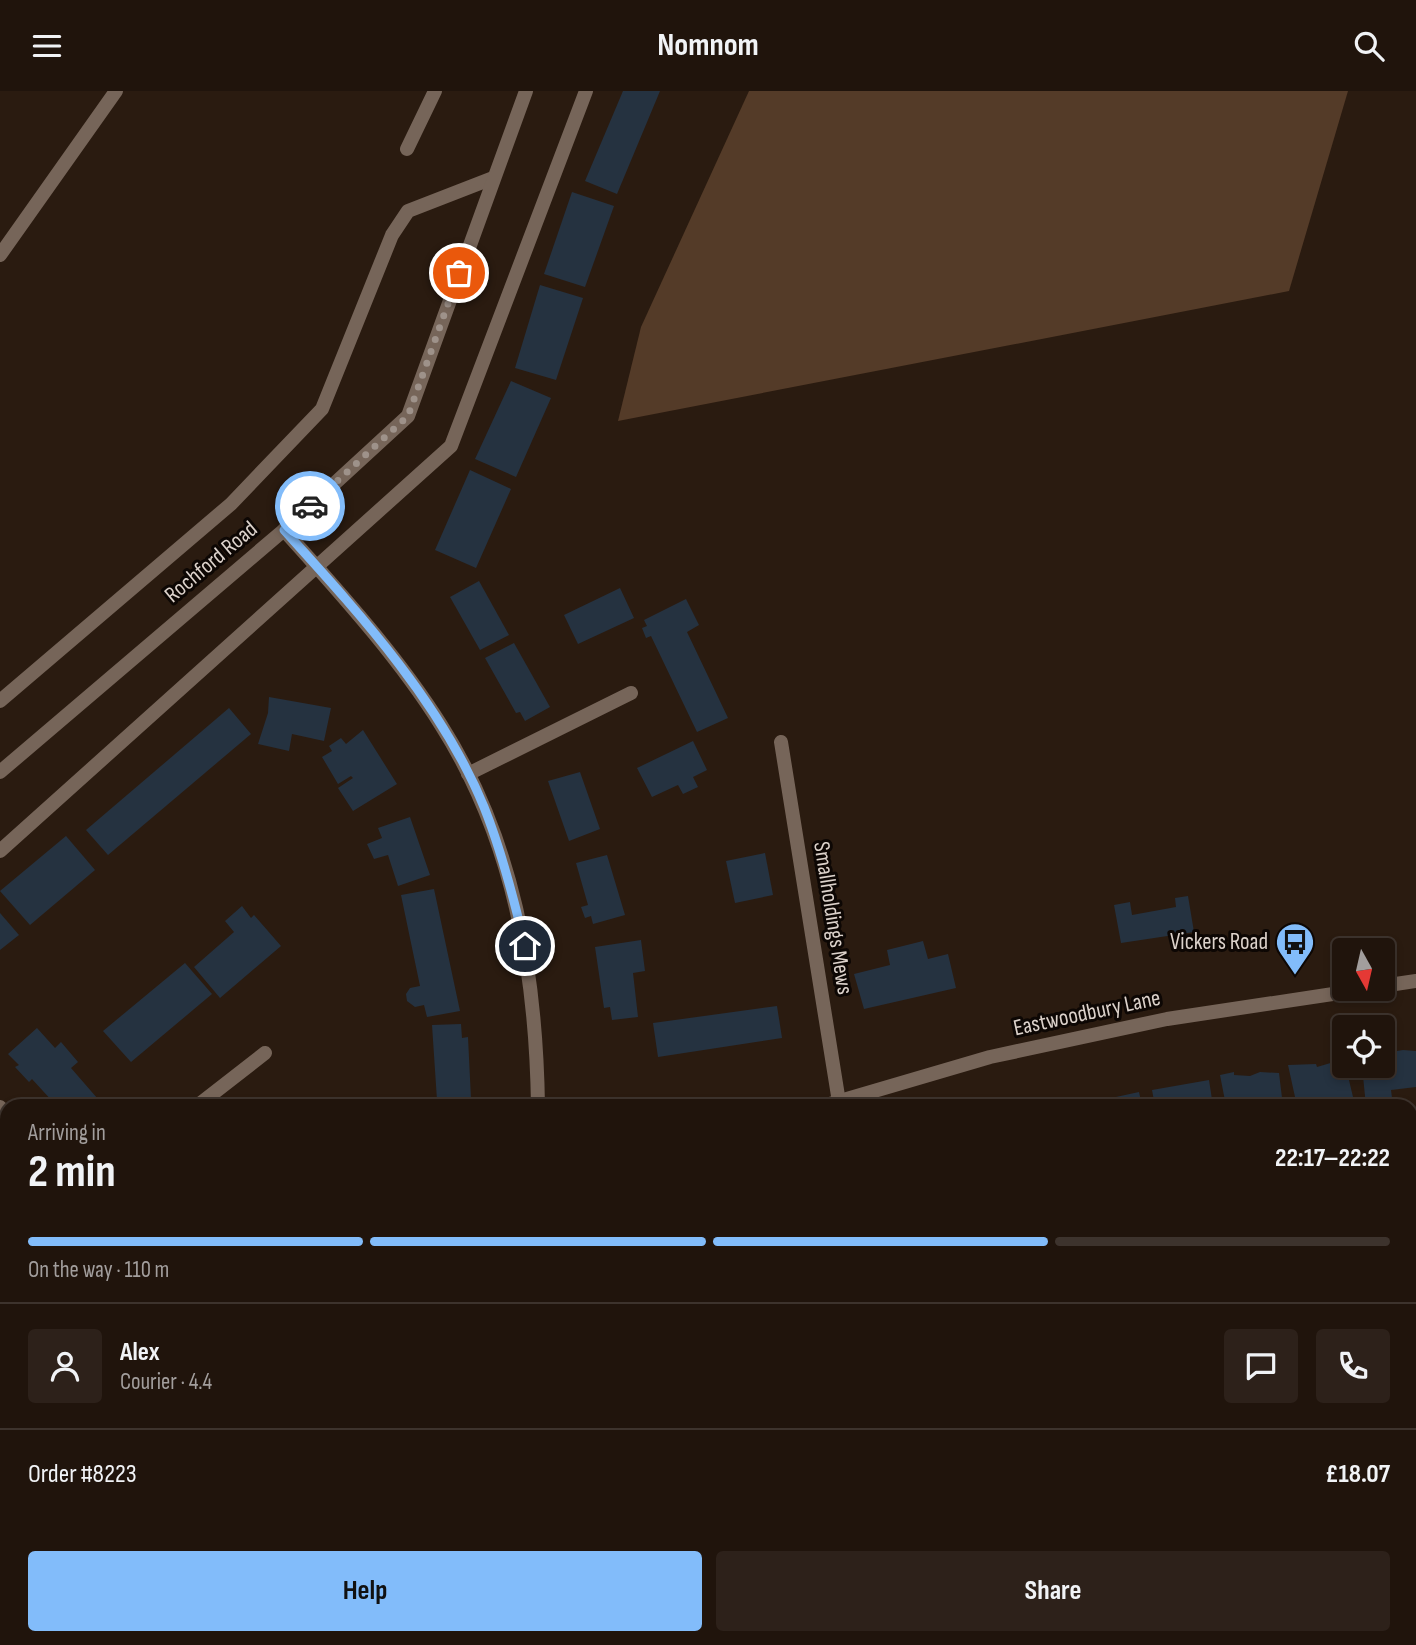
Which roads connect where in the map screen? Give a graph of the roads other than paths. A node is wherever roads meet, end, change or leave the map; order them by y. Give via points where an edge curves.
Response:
1 (116, 91) edge
2 (435, 91) edge
3 (526, 91) edge
4 (586, 91) edge
5 (407, 149) dead end
6 (493, 178) junction
7 (0, 255) edge
8 (284, 530) junction
9 (315, 565) junction
10 (631, 693) dead end
11 (0, 701) edge
12 (781, 742) dead end
13 (0, 772) edge
14 (468, 774) junction
15 (0, 851) edge
16 (1416, 981) edge
17 (1395, 984) edge
18 (1332, 994) edge
19 (265, 1053) dead end
20 (206, 1099) edge
21 (538, 1099) edge
22 (839, 1099) edge
23 (849, 1099) edge

1 - 7 street
2 - 5 street
3 - 6 street, Rochford Road
4 - 9 street via 451,446
6 - 8 street, Rochford Road via 408,416
6 - 11 street via 408,211 392,235 322,409 230,504
8 - 9 street
8 - 13 street, Rochford Road
9 - 14 street via 410,681
9 - 15 street
10 - 14 street
12 - 22 street, Smallholdings Mews
14 - 21 street via 500,851 525,946 532,988
16 - 17 street
18 - 23 street, Eastwoodbury Lane via 1167,1019 990,1057
19 - 20 street

